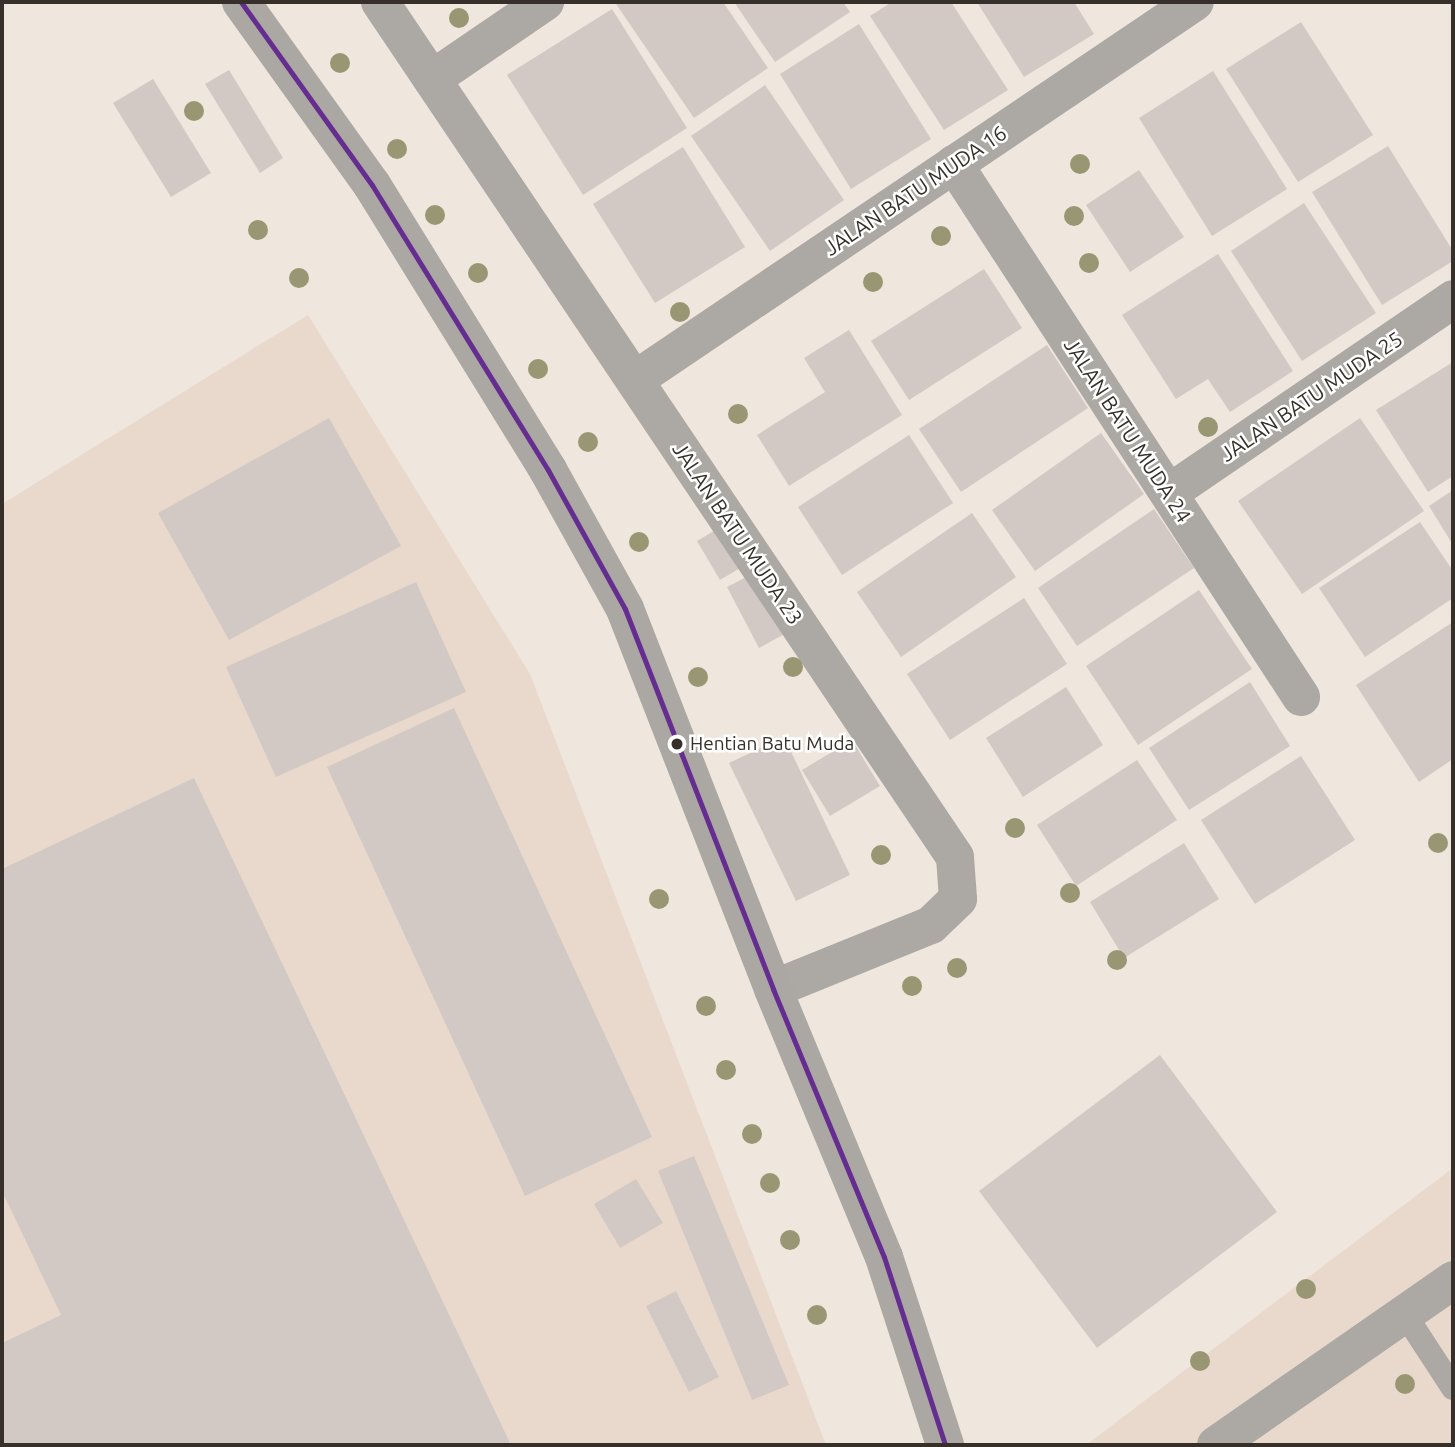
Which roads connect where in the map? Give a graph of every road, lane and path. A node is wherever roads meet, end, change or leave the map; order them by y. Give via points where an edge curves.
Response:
1 (241, 2) edge
2 (380, 2) edge
3 (545, 2) edge
4 (1195, 2) edge
5 (432, 79) junction
6 (954, 164) junction
7 (1453, 299) edge
8 (636, 379) junction
9 (1169, 493) junction
10 (1301, 697) dead end
11 (773, 989) junction
12 (1453, 1280) edge
13 (1406, 1316) junction
14 (1453, 1388) edge
15 (945, 1445) edge
16 (1216, 1445) edge

1 - 11 street via 372,185 548,470 625,609
2 - 5 street, JALAN BATU MUDA 23
3 - 5 street
4 - 6 street, JALAN BATU MUDA 16
5 - 8 street, JALAN BATU MUDA 23
6 - 8 street, JALAN BATU MUDA 16
6 - 9 street, JALAN BATU MUDA 24
7 - 9 street, JALAN BATU MUDA 25
8 - 11 street, JALAN BATU MUDA 23 via 955,857 958,899 931,925
9 - 10 street, JALAN BATU MUDA 24
11 - 15 street via 884,1257
12 - 13 street
13 - 14 lane
13 - 16 street

